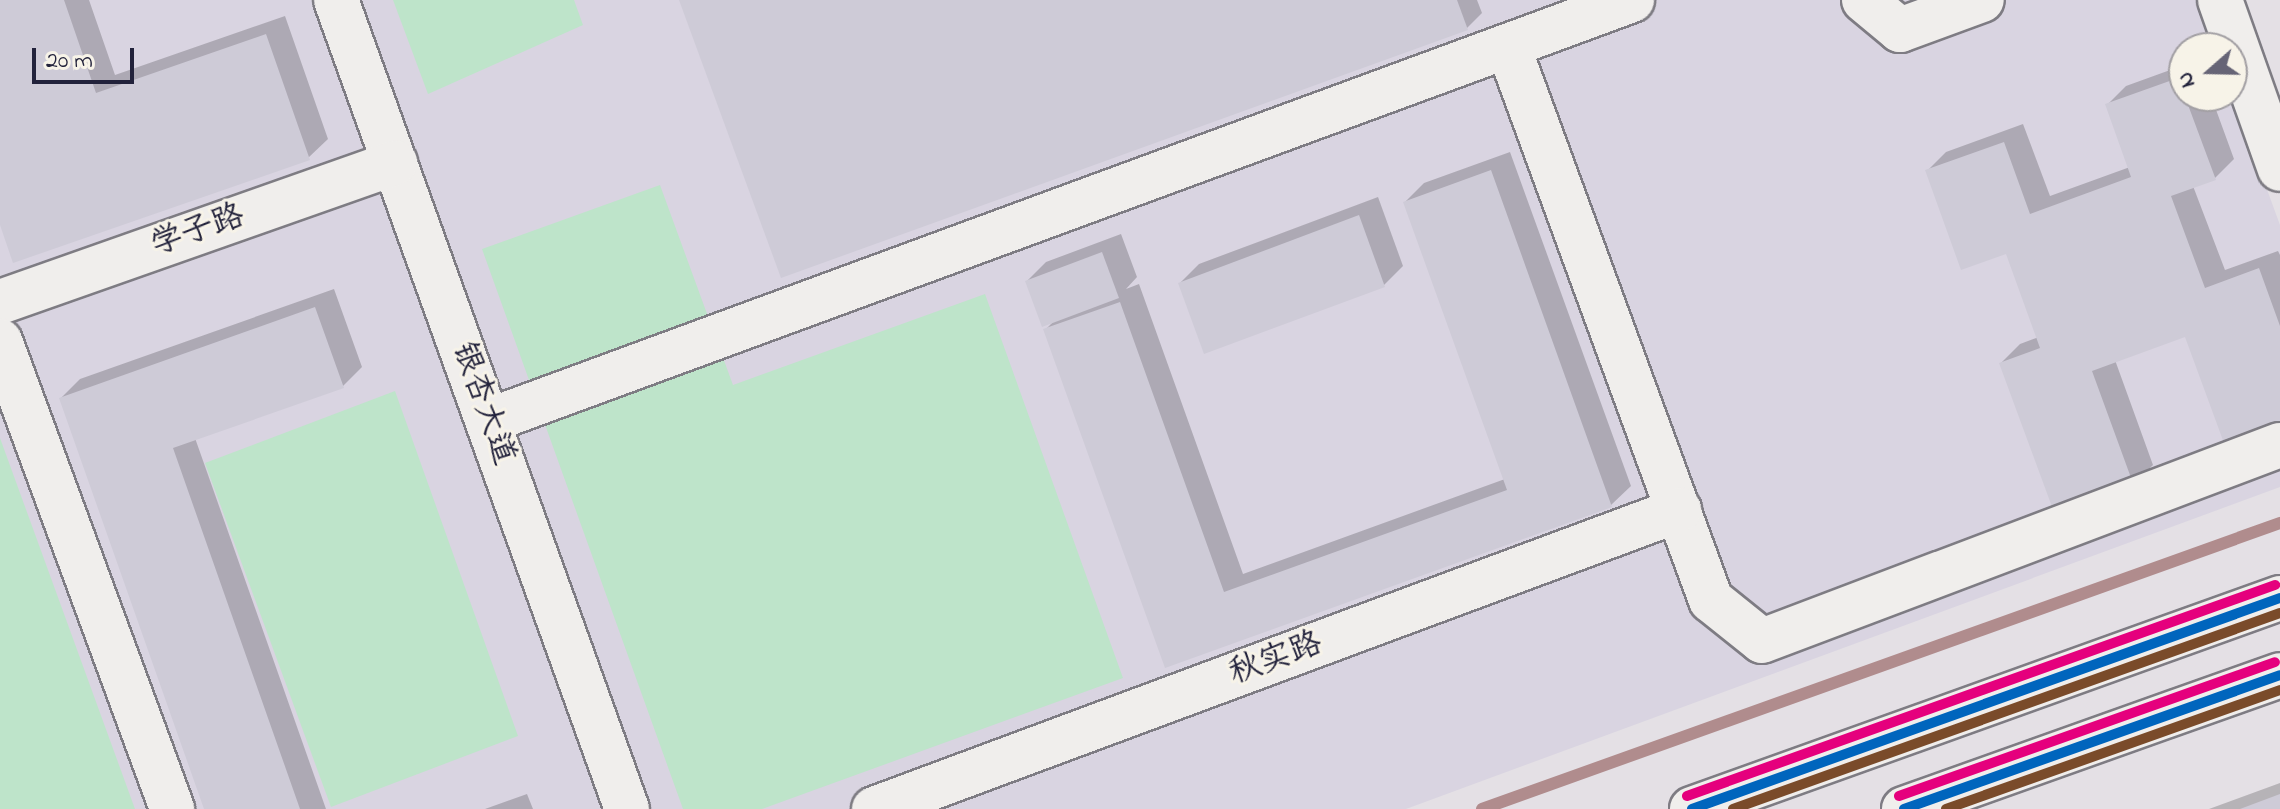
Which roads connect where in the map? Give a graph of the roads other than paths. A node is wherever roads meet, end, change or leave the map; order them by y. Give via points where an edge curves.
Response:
1 (336, 0) edge
2 (1632, 0) edge
3 (1864, 0) edge
4 (1982, 0) edge
5 (2220, 0) edge
6 (1508, 46) junction
7 (395, 163) junction
8 (2280, 169) edge
9 (0, 302) edge
10 (0, 341) edge
11 (488, 421) junction
12 (2280, 445) edge
13 (1679, 510) junction
14 (2280, 598) edge
15 (2280, 675) edge
16 (172, 809) edge
17 (627, 809) edge
18 (874, 809) edge
19 (1692, 809) edge
20 (1904, 809) edge

1 - 7 street, 银杏大道
2 - 6 street
3 - 4 street via 1900,30
5 - 8 street
6 - 11 street
6 - 13 street
7 - 9 street, 学子路
7 - 11 street, 银杏大道
10 - 16 street
11 - 17 street, 银杏大道
12 - 13 street via 1762,641 1711,600
13 - 18 street, 秋实路
14 - 19 street
15 - 20 street

